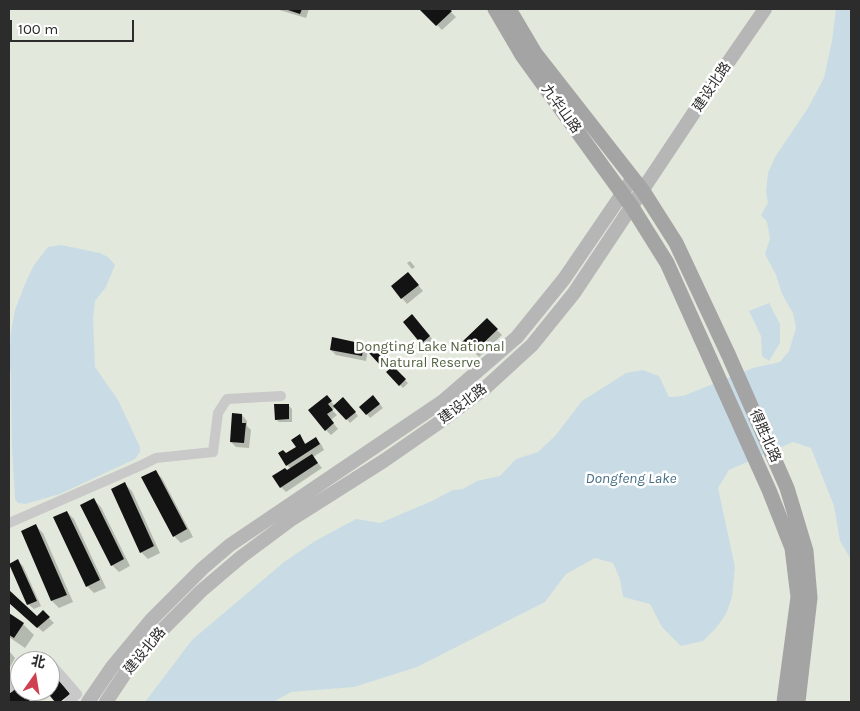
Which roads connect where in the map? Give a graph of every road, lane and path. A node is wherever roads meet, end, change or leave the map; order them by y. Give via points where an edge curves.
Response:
1 (495, 9) edge
2 (509, 9) edge
3 (765, 9) edge
4 (633, 178) junction
5 (643, 191) junction
6 (623, 194) junction
7 (632, 207) junction
8 (281, 396) dead end
9 (9, 524) edge
10 (60, 674) edge
11 (69, 702) edge
12 (88, 702) edge
13 (106, 702) edge
14 (784, 702) edge
15 (798, 702) edge

1 - 6 main road, 九华山路 via 522,55
2 - 4 main road, 九华山路 via 536,53
3 - 5 main road, 建设北路
4 - 5 main road, 九华山路
4 - 6 main road
5 - 7 main road, 建设北路
5 - 15 main road, 得胜北路 via 676,243 730,356 787,488 806,551 810,598
6 - 7 main road, 九华山路
6 - 12 main road via 564,279 517,337 443,401 230,544 150,620
7 - 13 main road, 建设北路 via 574,293 532,345 451,414 292,519 241,557 149,643
7 - 14 main road, 得胜北路 via 667,263 792,548 798,597
8 - 9 street via 227,399 218,413 213,452 156,458
10 - 11 street via 77,694

